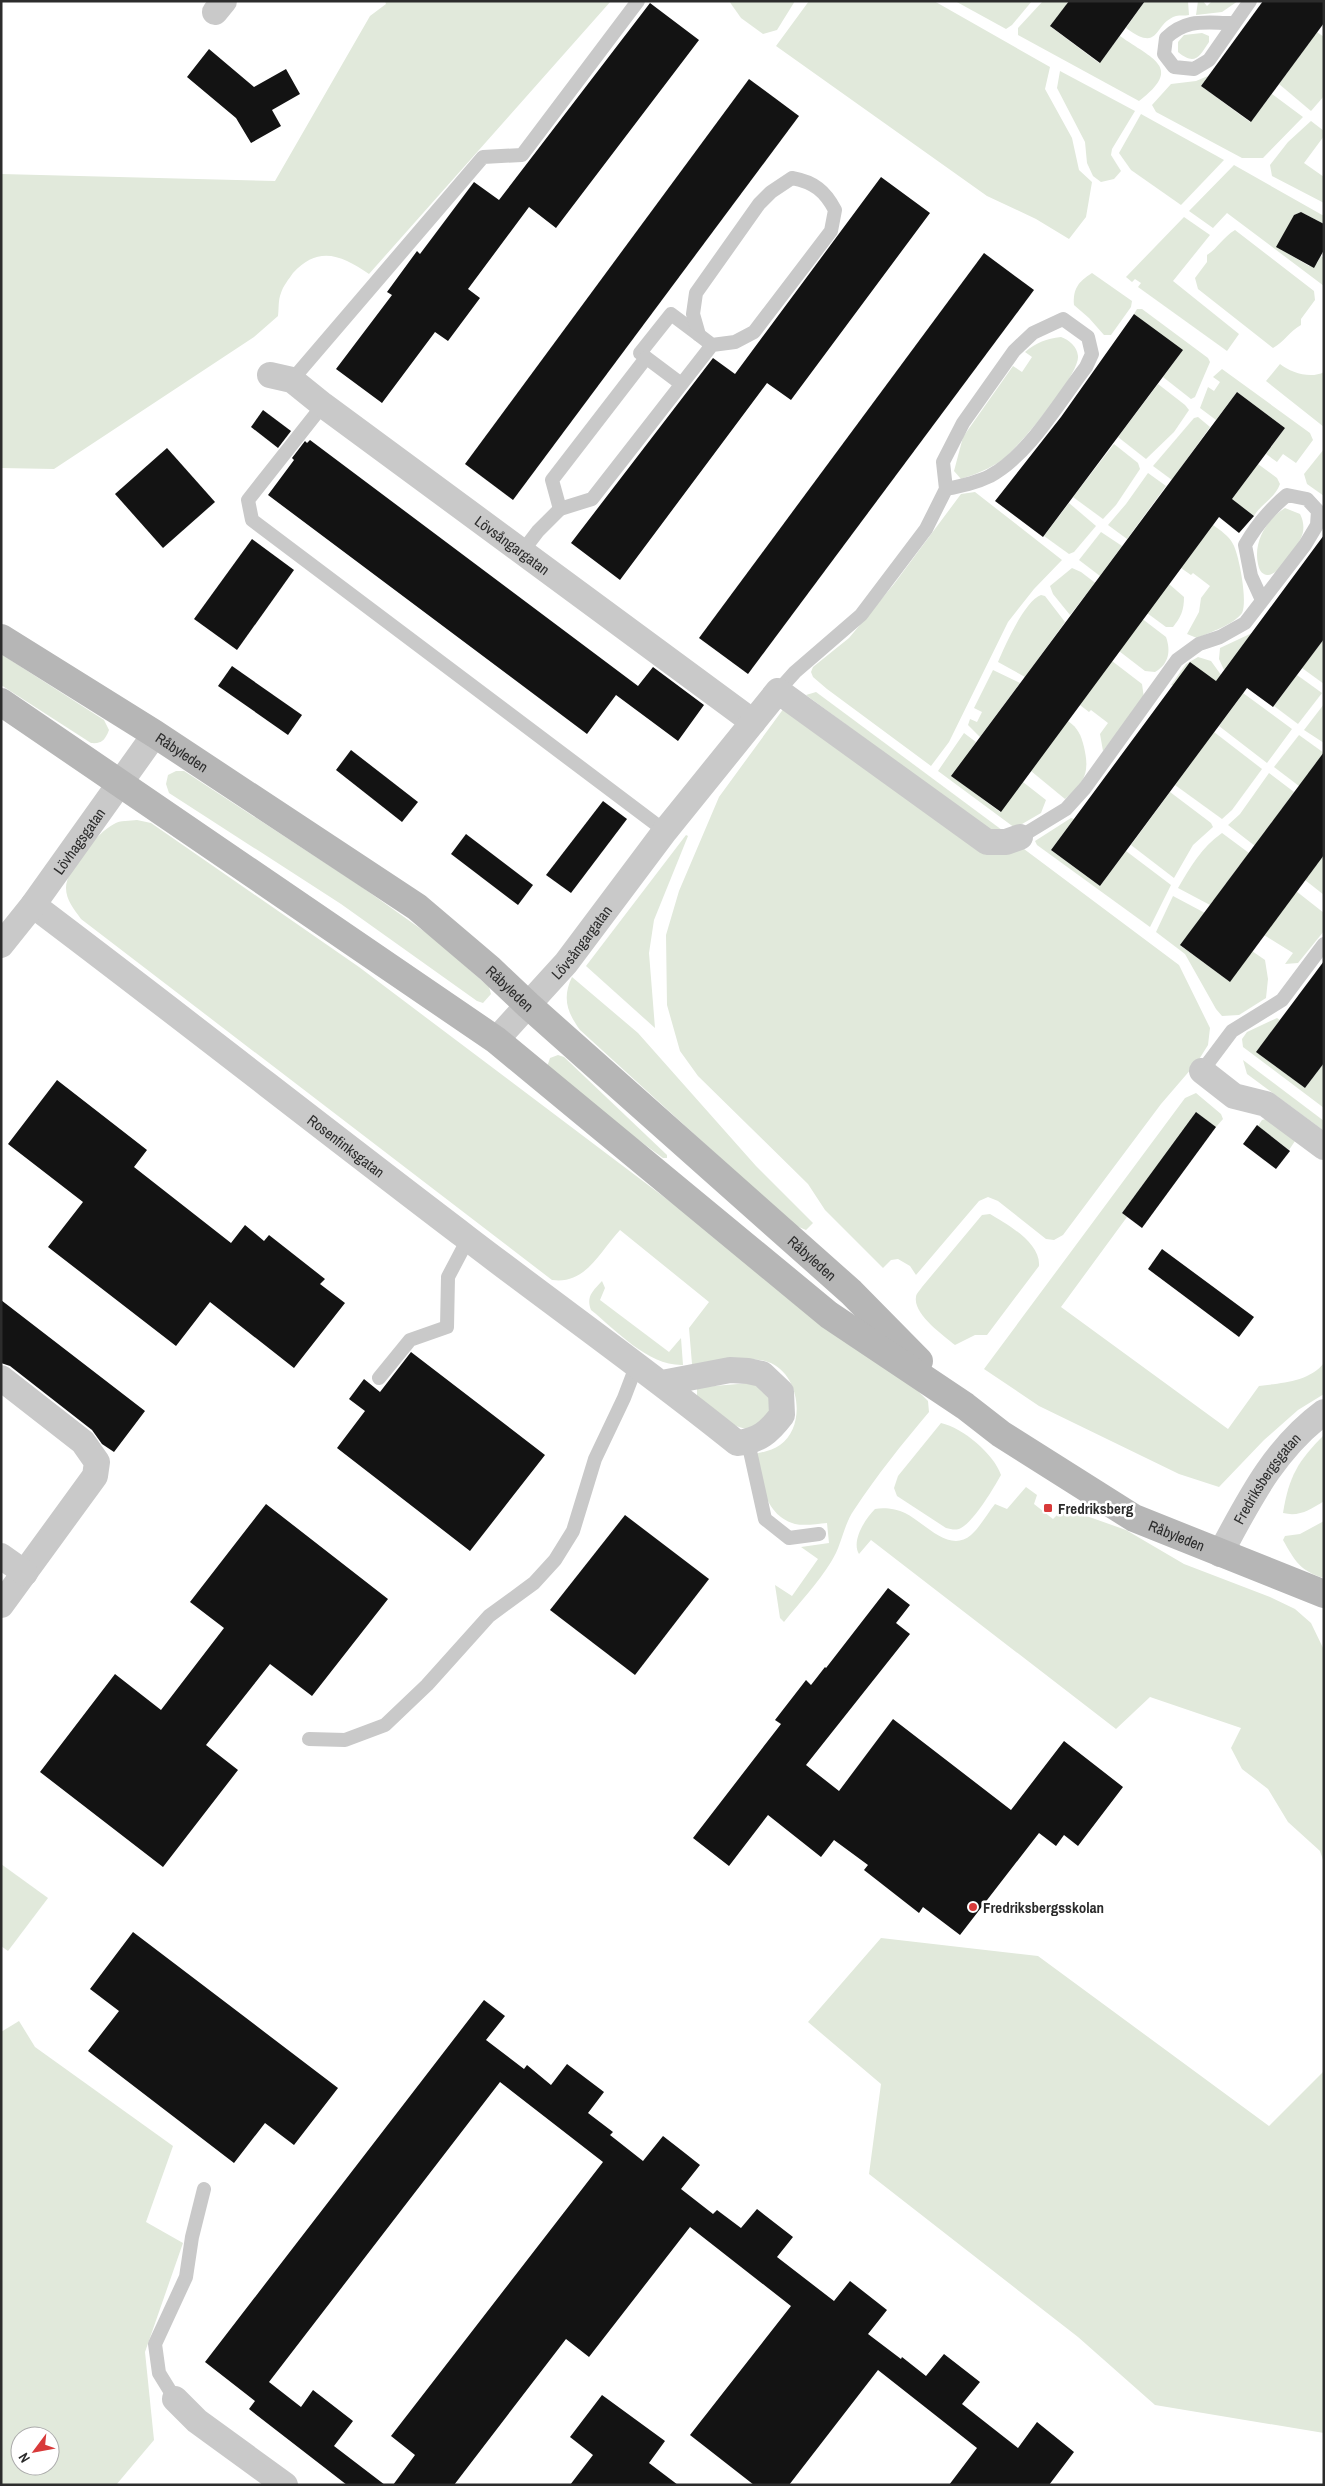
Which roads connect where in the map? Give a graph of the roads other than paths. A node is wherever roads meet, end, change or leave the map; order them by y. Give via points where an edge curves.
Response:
1 (638, 1) edge
2 (1250, 1) edge
3 (1232, 23) junction
4 (699, 335) junction
5 (712, 345) junction
6 (646, 358) junction
7 (281, 377) joint
8 (680, 383) junction
9 (323, 405) junction
10 (946, 489) junction
11 (560, 509) junction
12 (522, 552) junction
13 (1262, 600) junction
14 (1, 638) edge
15 (778, 691) junction
16 (1, 702) edge
17 (752, 722) junction
18 (155, 734) junction
19 (121, 782) junction
20 (665, 831) junction
21 (1020, 837) joint
22 (33, 905) junction
23 (1324, 944) edge
24 (1, 945) edge
25 (528, 1005) junction
26 (496, 1040) junction
27 (1202, 1070) joint
28 (1324, 1147) edge
29 (468, 1239) junction
30 (637, 1364) junction
31 (1, 1378) edge
32 (379, 1378) dead end
33 (662, 1383) junction
34 (965, 1406) junction
35 (1324, 1412) edge
36 (748, 1442) junction
37 (819, 1534) dead end
38 (1220, 1554) junction
39 (1, 1556) edge
40 (25, 1573) junction
41 (1324, 1594) edge
42 (1, 1605) edge
43 (309, 1739) dead end
44 (204, 2189) dead end
45 (175, 2399) joint
46 (285, 2485) edge

1 - 7 lane via 522,155 483,158
2 - 3 lane
3 - 3 lane via 1191,22 1176,28 1166,38 1164,54 1174,67 1194,69 1209,60
4 - 5 lane
4 - 5 lane via 693,314 696,293 707,275 770,192 792,178 810,181 829,198 835,210 831,231 754,332 735,342
4 - 6 lane via 671,314 640,353
5 - 8 lane
6 - 8 lane
6 - 11 lane via 552,480
7 - 9 street, Lövsångargatan
8 - 11 lane via 592,499
9 - 12 street, Lövsångargatan
9 - 20 lane via 248,500 252,520
10 - 10 lane via 991,476 1019,454 1086,367 1092,354 1088,337 1062,319 1033,333 1014,351 963,423 943,462
10 - 15 lane via 926,530 861,615 795,672
11 - 12 lane
12 - 17 street, Lövsångargatan
13 - 13 lane via 1251,576 1245,545 1254,530 1287,495 1308,499 1318,511 1317,525
13 - 21 lane via 1245,623 1199,644 1177,660 1085,788 1066,809
14 - 18 main road, Råbyleden
15 - 17 street, Lövsångargatan
15 - 21 street via 987,842 1006,842
16 - 19 main road, Råbyleden
17 - 20 street, Lövsångargatan
18 - 19 street, Lövhagsgatan
18 - 25 main road, Råbyleden via 417,907
19 - 22 street, Lövhagsgatan
19 - 26 main road, Råbyleden
20 - 25 street, Lövsångargatan via 566,963
22 - 24 street, Lövhagsgatan
22 - 29 street, Rosenfinksgatan
23 - 27 lane via 1282,1000 1232,1031
25 - 26 street, Lövsångargatan
25 - 34 main road, Råbyleden via 851,1292
26 - 34 main road, Råbyleden via 829,1315
27 - 28 street via 1234,1096 1266,1104
29 - 30 street, Rosenfinksgatan
29 - 32 lane via 448,1277 447,1327 410,1340
30 - 33 street, Rosenfinksgatan
30 - 43 lane via 595,1459 573,1531 555,1560 534,1583 488,1616 427,1685 385,1724 345,1740
31 - 40 street via 83,1442 97,1462 95,1476
33 - 36 street, Rosenfinksgatan via 737,1443
33 - 36 street via 730,1370 762,1374 781,1392 782,1415 770,1431
34 - 38 main road, Råbyleden via 1001,1434 1134,1518
35 - 38 street, Fredriksbergsgatan via 1286,1445 1255,1490
36 - 37 lane via 765,1519 788,1538
38 - 41 main road, Råbyleden
39 - 40 street
40 - 42 street
44 - 45 lane via 186,2278 155,2344 159,2373
45 - 46 street via 197,2421

